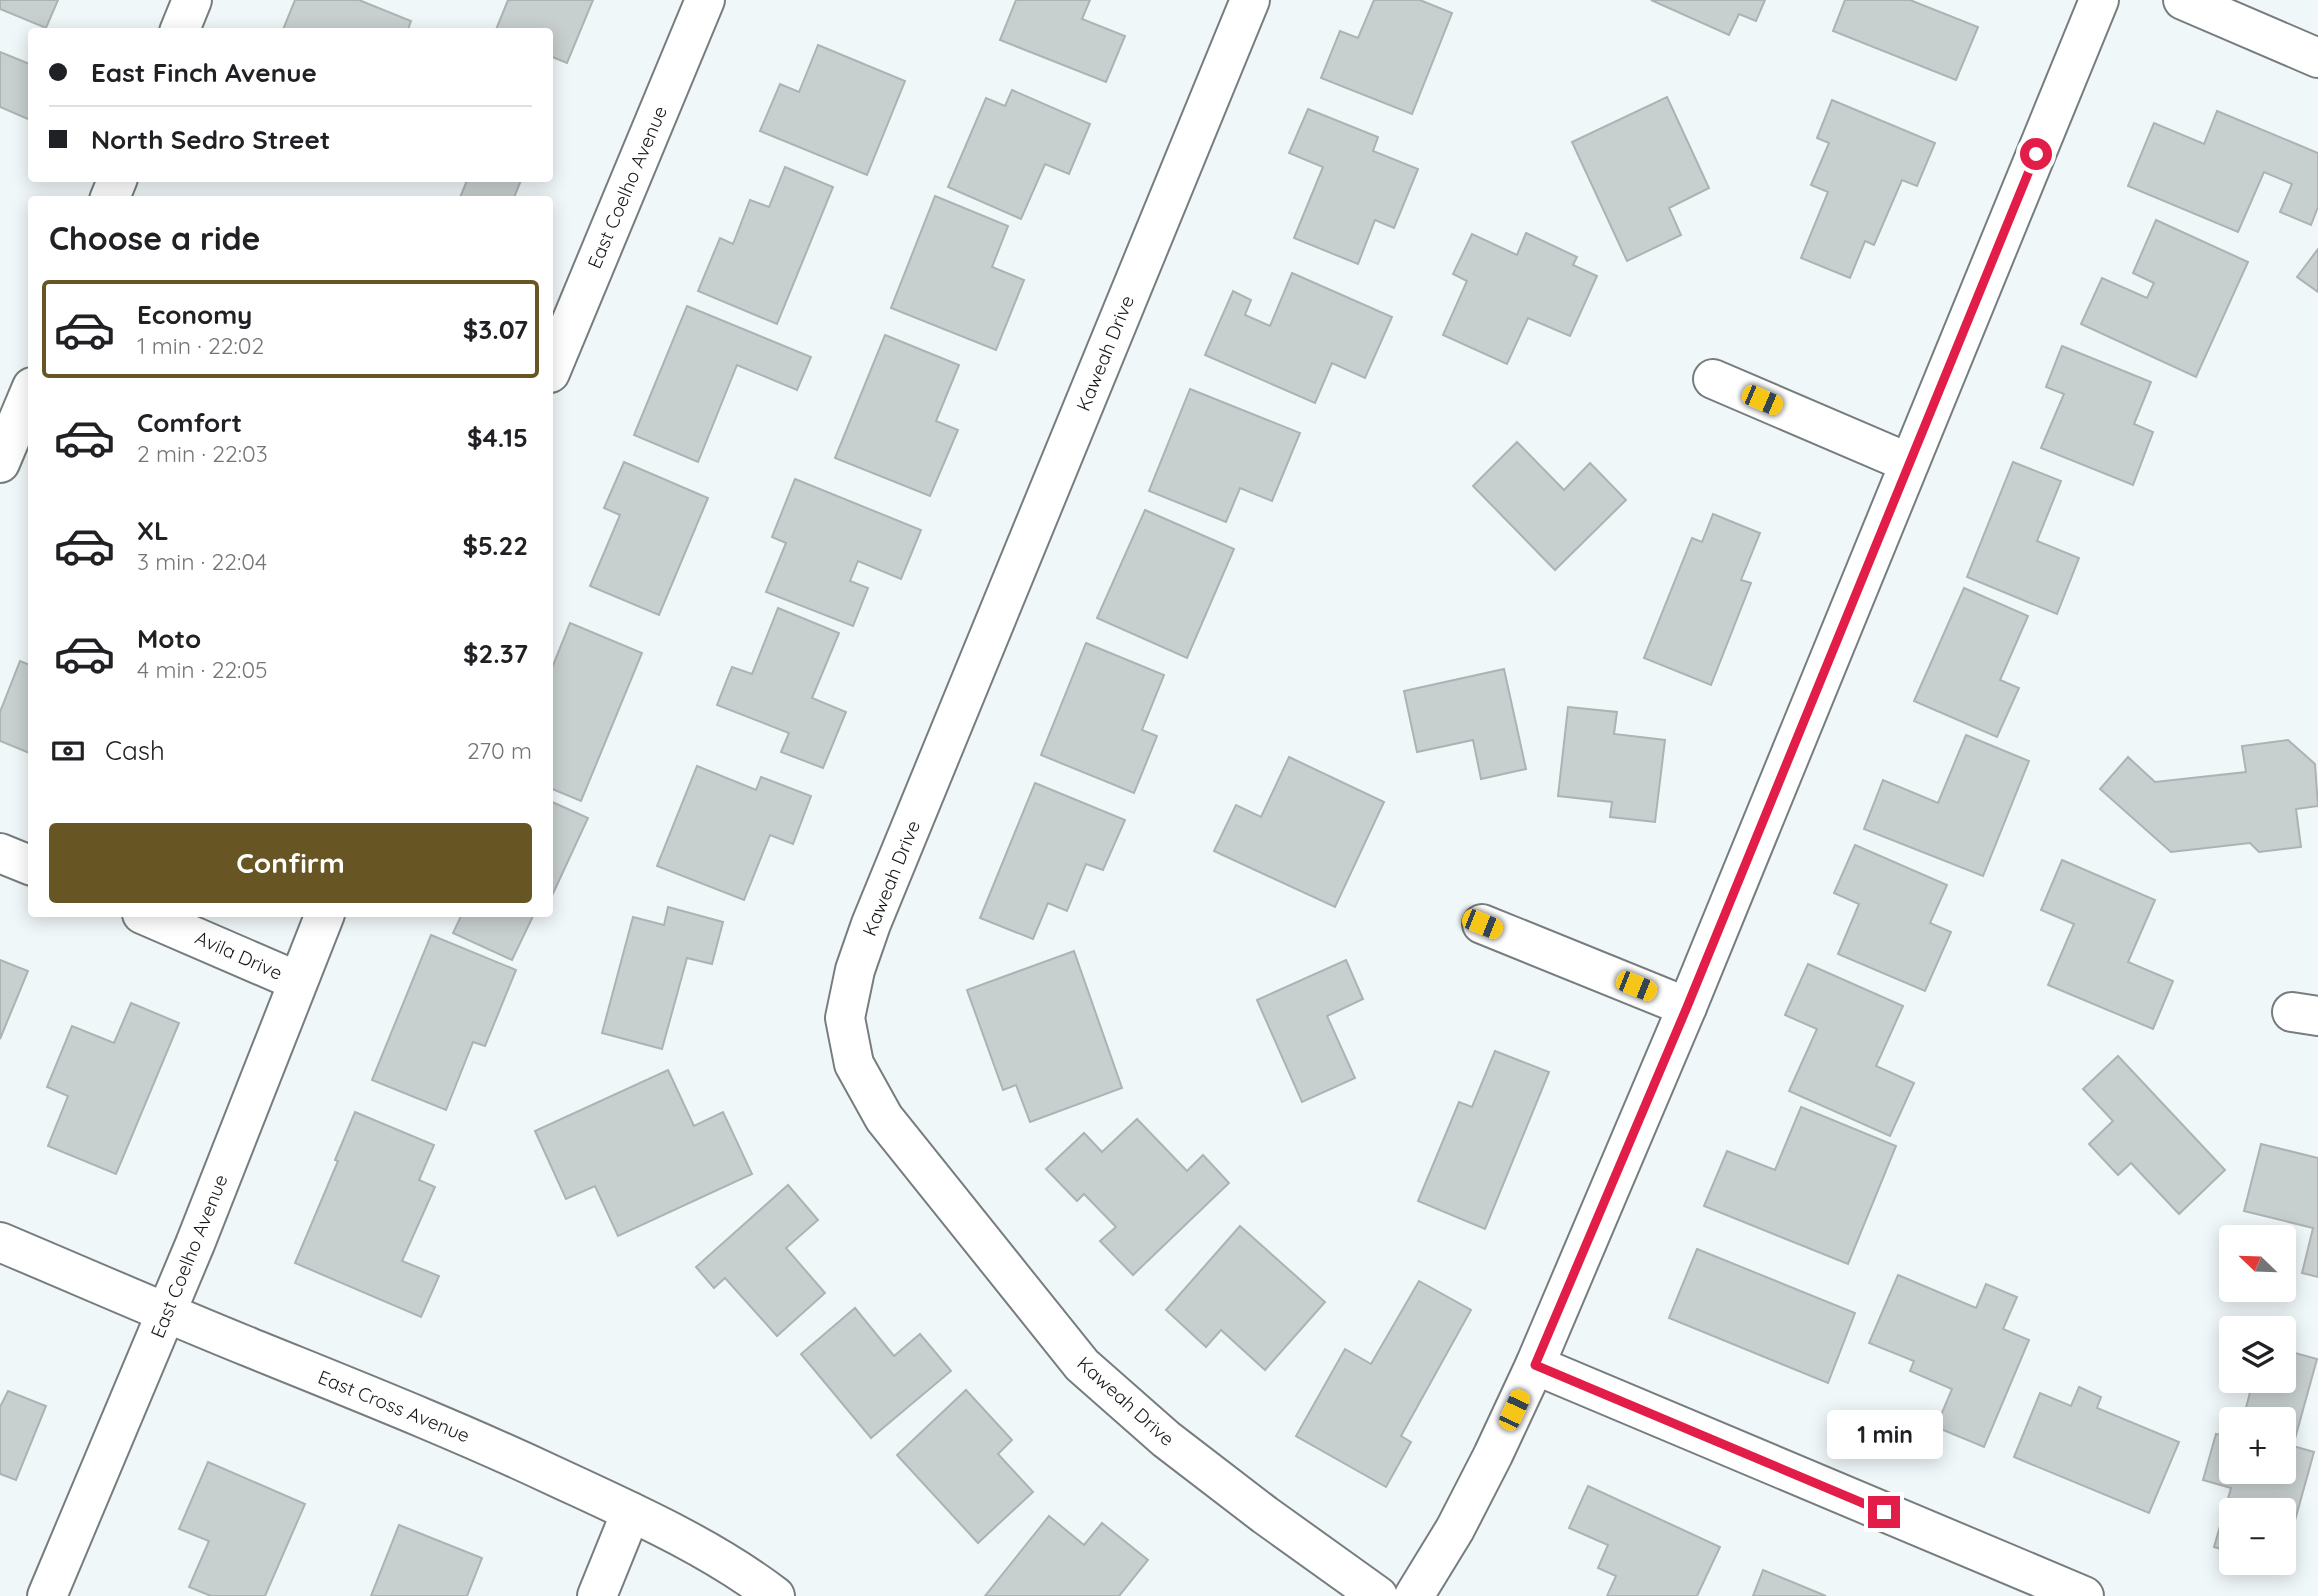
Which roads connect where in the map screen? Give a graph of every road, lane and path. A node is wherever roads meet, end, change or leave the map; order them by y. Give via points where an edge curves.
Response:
1 (192, 0) edge
2 (705, 0) edge
3 (1250, 0) edge
4 (2099, 0) edge
5 (2183, 0) edge
6 (181, 28) edge
7 (2318, 58) edge
8 (553, 366) edge
9 (1713, 379) dead end
10 (28, 396) edge
11 (0, 463) edge
12 (1909, 463) junction
13 (0, 853) edge
14 (28, 864) edge
15 (149, 917) edge
16 (324, 917) edge
17 (1482, 924) dead end
18 (297, 981) junction
19 (1687, 1007) junction
20 (0, 1242) edge
21 (166, 1314) junction
22 (1535, 1365) junction
23 (631, 1512) junction
24 (47, 1596) edge
25 (597, 1596) edge
26 (775, 1596) edge
27 (1378, 1596) edge
28 (1415, 1596) edge
29 (2084, 1596) edge

1 - 6 street
2 - 8 street, East Coelho Avenue
3 - 27 street, Kaweah Drive via 872,925 855,970 845,1018 854,1064 884,1118 1082,1365 1166,1439
4 - 12 street
5 - 7 street
9 - 12 street
10 - 11 street
12 - 19 street
13 - 14 street
15 - 18 street, Avila Drive
16 - 18 street, East Coelho Avenue
17 - 19 street
18 - 21 street, East Coelho Avenue
19 - 22 street
20 - 21 street, East Cross Avenue
21 - 23 street, East Cross Avenue via 484,1443
21 - 24 street, East Coelho Avenue
22 - 28 street via 1462,1517
22 - 29 street
23 - 25 street
23 - 26 street, East Cross Avenue

